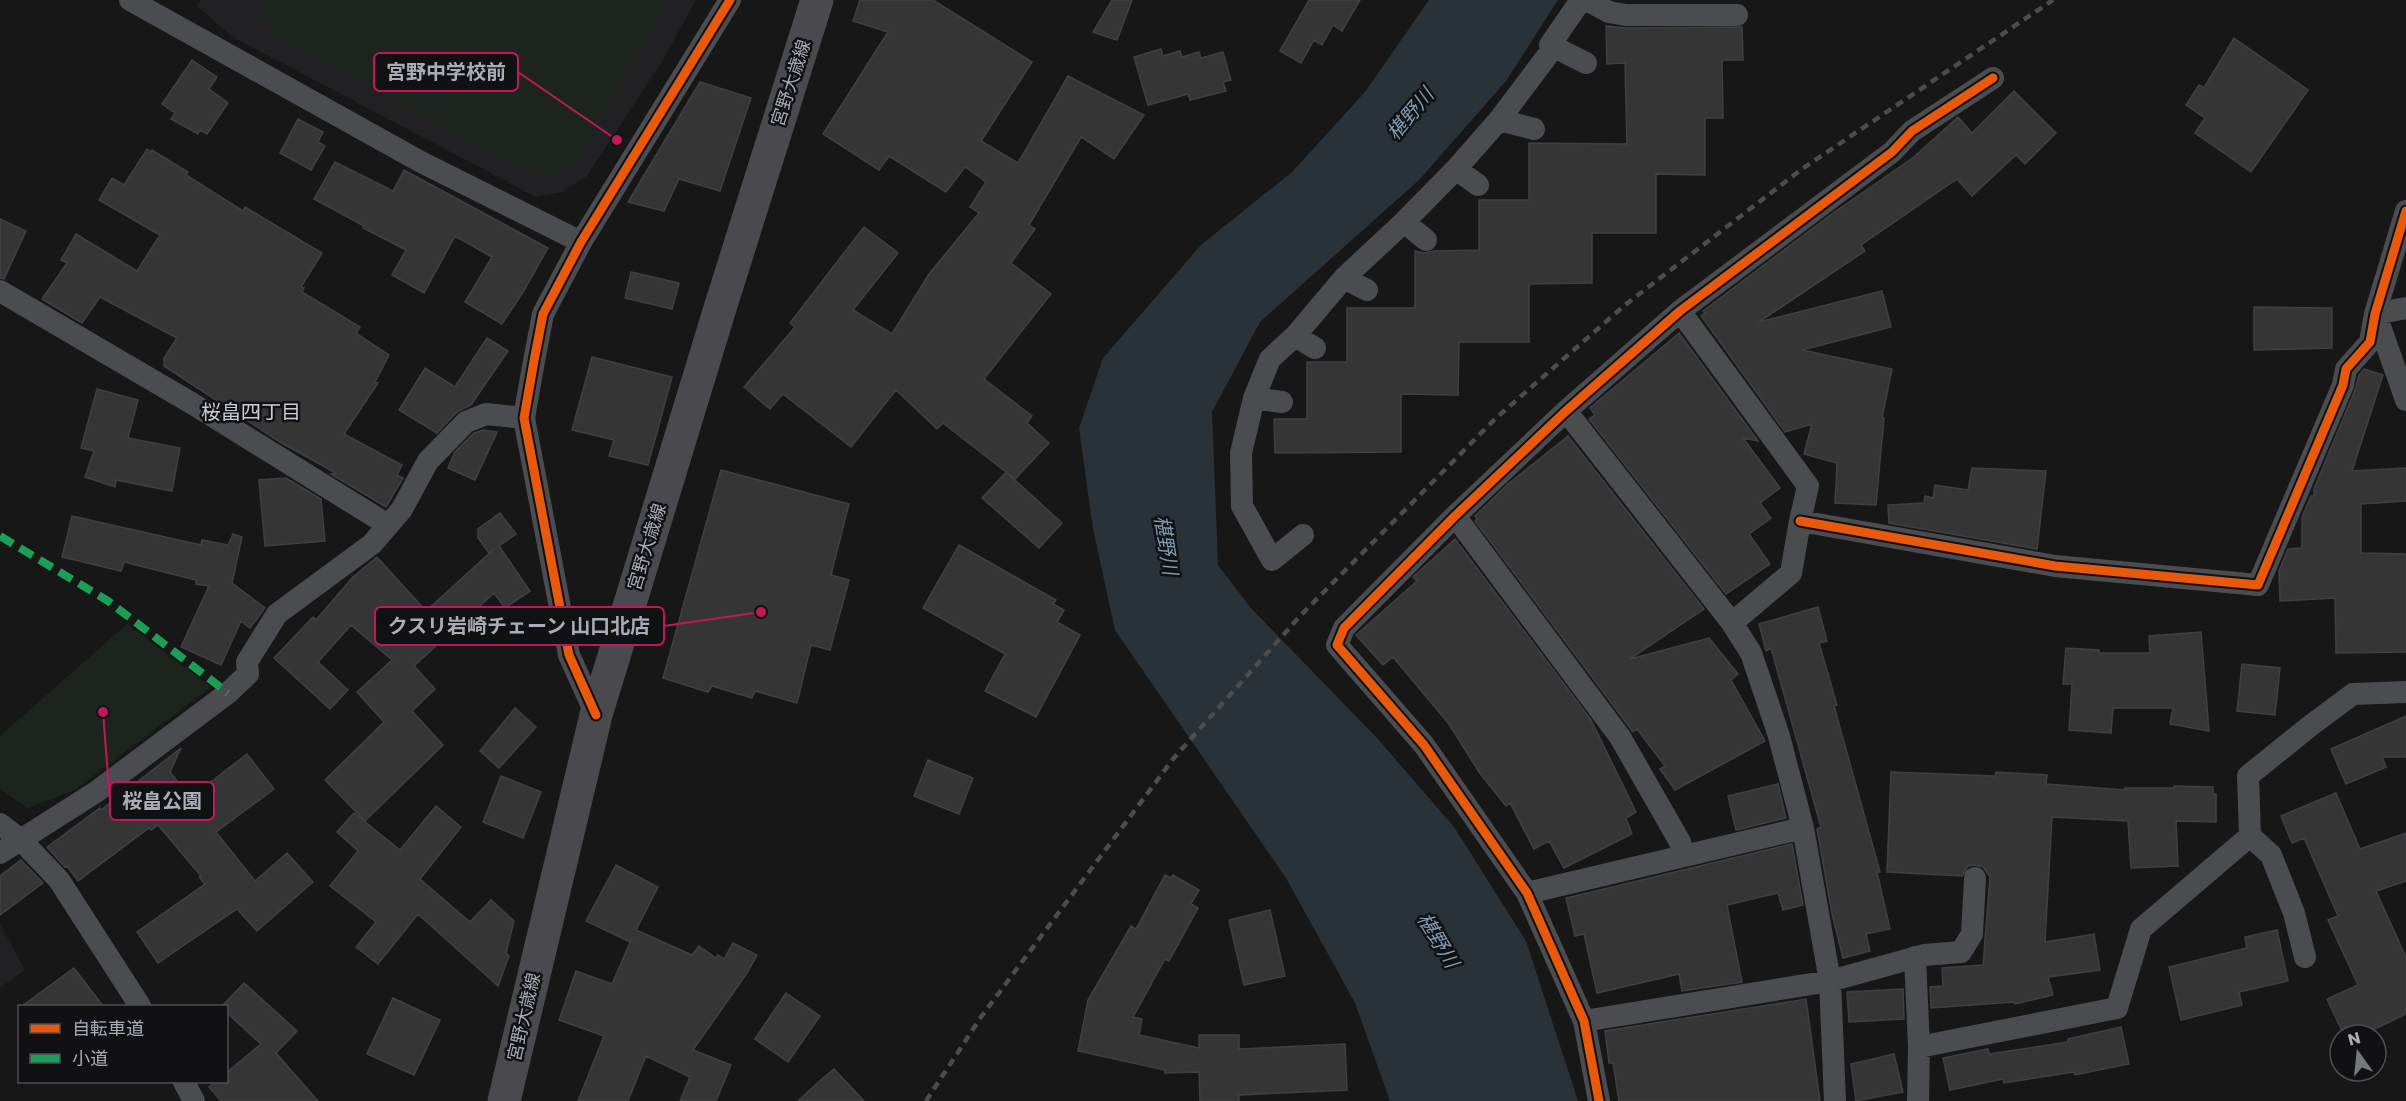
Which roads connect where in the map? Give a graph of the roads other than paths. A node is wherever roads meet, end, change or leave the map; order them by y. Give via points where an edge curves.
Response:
1 (130, 0) edge
2 (730, 0) edge
3 (817, 0) edge
4 (1581, 0) edge
5 (1587, 0) edge
6 (1737, 15) dead end
7 (1554, 47) junction
8 (1586, 63) dead end
9 (1993, 78) dead end
10 (1500, 120) junction
11 (1534, 129) dead end
12 (1456, 169) junction
13 (1478, 185) dead end
14 (2406, 211) edge
15 (1404, 222) junction
16 (1426, 240) dead end
17 (581, 242) junction
18 (1344, 278) junction
19 (1367, 290) dead end
20 (0, 291) edge
21 (2406, 308) edge
22 (1680, 311) junction
23 (2375, 314) junction
24 (1295, 336) junction
25 (1315, 348) dead end
26 (1254, 398) junction
27 (2406, 400) edge
28 (1282, 402) dead end
29 (1566, 411) junction
30 (524, 418) junction
31 (1455, 516) junction
32 (1800, 521) junction
33 (388, 525) junction
34 (1303, 535) dead end
35 (1732, 623) junction
36 (2406, 693) edge
37 (596, 715) junction
38 (0, 824) edge
39 (1803, 828) junction
40 (2250, 836) junction
41 (21, 840) junction
42 (0, 853) edge
43 (1683, 854) junction
44 (1975, 878) dead end
45 (1527, 893) junction
46 (1915, 957) junction
47 (2305, 957) dead end
48 (1830, 981) junction
49 (139, 1005) edge
50 (1584, 1021) junction
51 (1919, 1047) junction
52 (185, 1083) edge
53 (194, 1101) edge
54 (504, 1101) edge
55 (1599, 1101) edge
56 (1835, 1101) edge
57 (1918, 1101) edge

1 - 17 street via 421,162
2 - 17 street
3 - 37 main road, 宮野大歳線
4 - 7 street via 1550,45
5 - 6 street via 1609,12 1626,15
7 - 8 street
7 - 10 street
9 - 22 street via 1912,131 1892,152
10 - 11 street
10 - 12 street
12 - 13 street
12 - 15 street
14 - 23 street
15 - 16 street
15 - 18 street
17 - 30 street via 543,314
18 - 19 street
18 - 24 street
20 - 33 street
21 - 23 street
22 - 29 street
22 - 32 street via 1808,486
23 - 27 street
23 - 32 street via 2370,342 2346,369 2343,385 2258,585 2055,567
24 - 25 street
24 - 26 street via 1270,358
26 - 28 street
26 - 34 street via 1241,453 1242,506 1272,560
29 - 31 street
29 - 35 street
30 - 33 street via 486,414 466,422 428,461 402,509
30 - 37 street via 569,655
31 - 43 street via 1620,737 1680,842
31 - 45 street via 1344,628 1337,645 1424,745
32 - 35 street via 1791,573
33 - 41 street via 372,544 277,614 247,662 248,674 228,693 96,792
35 - 39 street via 1750,653 1761,684
36 - 40 street via 2353,694 2248,776
37 - 54 main road, 宮野大歳線
38 - 41 street
39 - 43 street
39 - 48 street
40 - 47 street via 2271,855 2294,913
40 - 51 street via 2142,929 2117,1008
41 - 42 street
41 - 49 street via 59,880
43 - 45 street
44 - 46 street via 1972,934 1961,952
45 - 50 street
46 - 48 street
46 - 51 street
48 - 50 street
48 - 56 street
50 - 55 street
51 - 57 street
52 - 53 street

